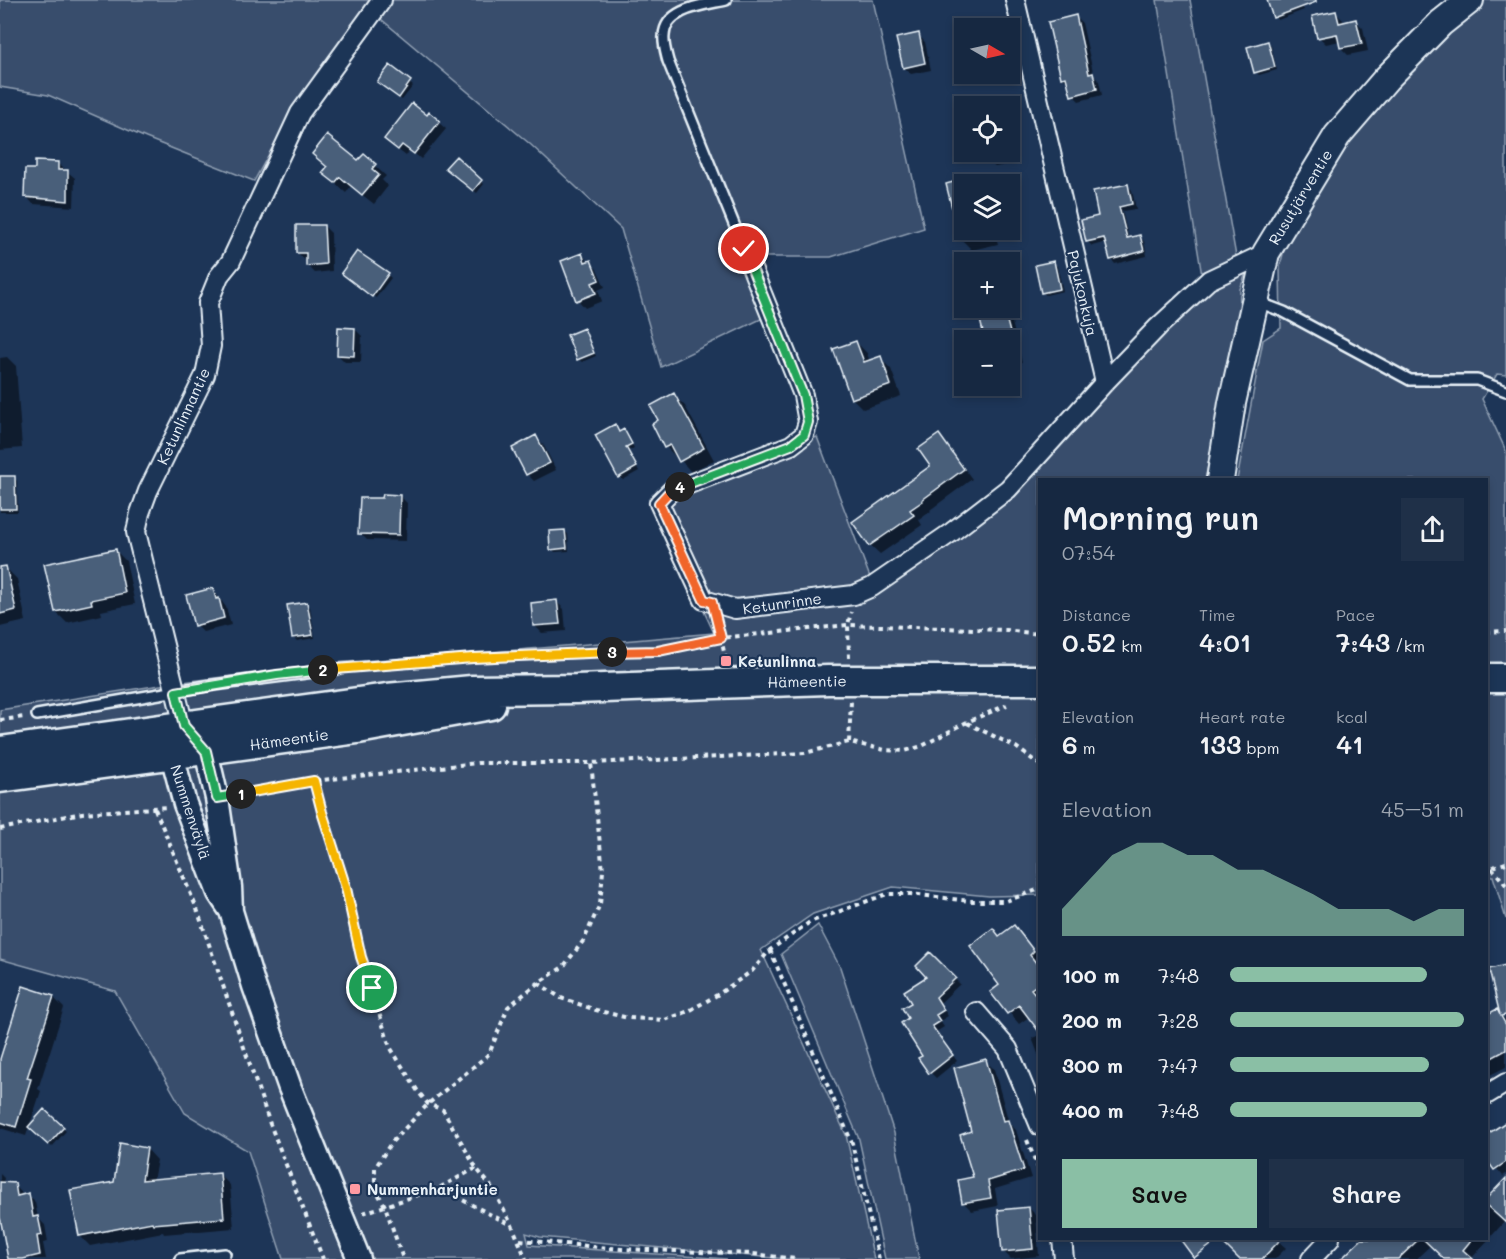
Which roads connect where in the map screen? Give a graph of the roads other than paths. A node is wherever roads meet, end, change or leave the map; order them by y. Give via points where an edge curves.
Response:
1 (382, 0) edge
2 (726, 0) edge
3 (1015, 0) edge
4 (1470, 0) edge
5 (744, 249) joint
6 (1266, 253) junction
7 (1255, 301) junction
8 (1105, 382) junction
9 (1506, 391) edge
10 (1220, 478) edge
11 (337, 669) road end
12 (1488, 678) edge
13 (1506, 678) edge
14 (1038, 680) edge
15 (576, 689) junction
16 (176, 692) junction
17 (38, 715) road end
18 (184, 726) junction
19 (0, 751) edge
20 (206, 751) junction
21 (172, 756) junction
22 (0, 778) edge
23 (231, 911) junction
24 (976, 1012) dead end
25 (1506, 1083) edge
26 (1488, 1094) edge
27 (1038, 1121) edge
28 (1062, 1240) edge
29 (1329, 1240) edge
30 (225, 1254) dead end
31 (180, 1259) edge
32 (359, 1259) edge
33 (1064, 1259) edge
34 (1311, 1259) edge

1 - 16 street, Ketunlinnantie via 300,113 231,261 219,276 208,303 211,346 205,375 140,513 136,532
2 - 5 lane via 685,10 670,20 663,36 668,61
3 - 8 street, Pajukonkuja
4 - 6 main road, Rusutjärventie via 1441,23 1386,79 1337,136
5 - 8 street, Ketunrinne via 803,395 808,422 804,435 791,445 671,490 659,503 704,600 735,609 854,595 872,587 1008,489
6 - 7 main road, Rusutjärventie
6 - 8 street via 1209,280
7 - 9 lane via 1284,312 1410,380 1478,380
7 - 10 main road, Rusutjärventie
11 - 16 lane
12 - 13 main road
14 - 15 main road, Hämeentie via 828,680
15 - 18 main road, Hämeentie via 472,690
15 - 20 main road, Hämeentie via 358,729
16 - 17 lane
16 - 18 street, Ketunlinnantie
18 - 19 main road, Hämeentie
18 - 20 street, Nummenväylä
18 - 21 street, Nummenväylä
20 - 21 main road, Hämeentie
20 - 23 street, Nummenväylä via 217,798
21 - 22 main road, Hämeentie
21 - 23 street, Nummenväylä via 185,804 219,893
23 - 32 street, Nummenväylä via 290,1088
24 - 27 street via 1008,1049
25 - 26 street
28 - 33 street
29 - 34 street
30 - 31 lane

